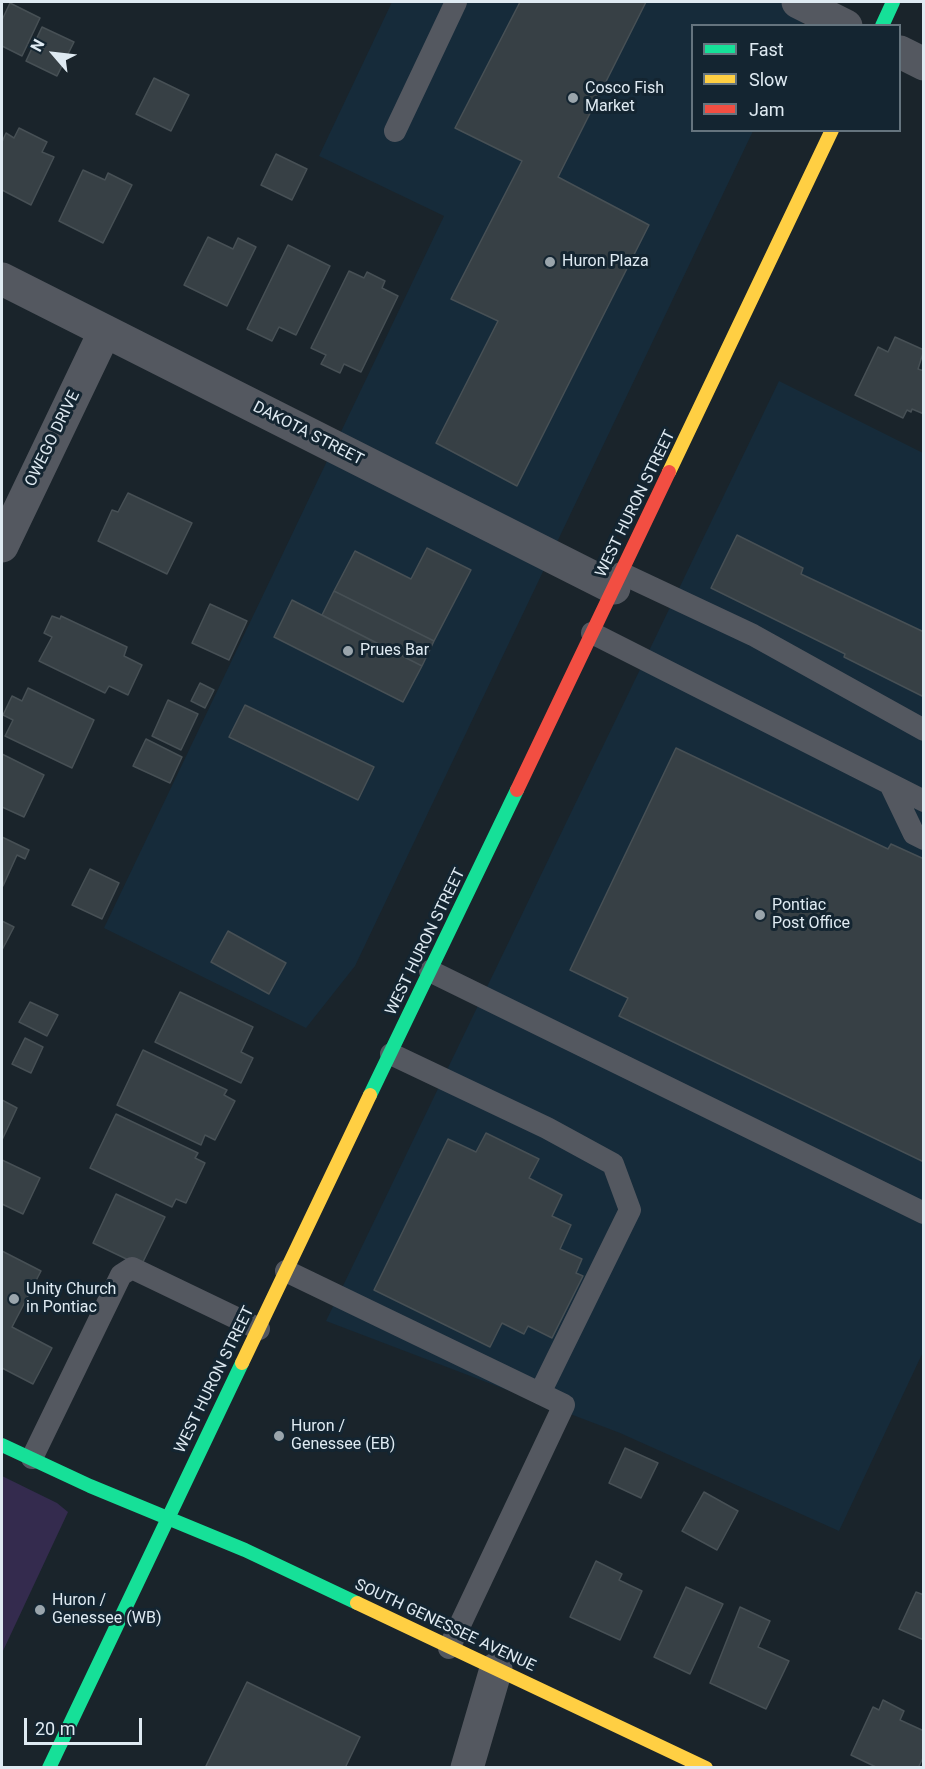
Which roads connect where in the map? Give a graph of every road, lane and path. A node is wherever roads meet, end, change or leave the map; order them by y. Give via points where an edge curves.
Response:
1 (456, 2) edge
2 (798, 2) edge
3 (893, 2) edge
4 (842, 24) edge
5 (883, 24) edge
6 (901, 52) edge
7 (924, 64) edge
8 (395, 130) dead end
9 (831, 132) edge
10 (2, 279) edge
11 (105, 332) junction
12 (2, 546) edge
13 (617, 580) junction
14 (592, 633) junction
15 (924, 730) edge
16 (890, 784) junction
17 (924, 801) edge
18 (924, 839) edge
19 (430, 971) junction
20 (391, 1054) junction
21 (924, 1213) edge
22 (286, 1271) junction
23 (259, 1329) junction
24 (540, 1393) junction
25 (2, 1445) edge
26 (32, 1458) junction
27 (168, 1518) junction
28 (449, 1648) junction
29 (496, 1669) junction
30 (49, 1767) edge
31 (468, 1767) edge
32 (706, 1767) edge

1 - 8 lane
2 - 4 street
3 - 5 main road
6 - 7 street
9 - 13 main road, WEST HURON STREET
10 - 11 street, DAKOTA STREET
11 - 12 street, OWEGO DRIVE
11 - 13 street, DAKOTA STREET
13 - 14 main road, WEST HURON STREET
13 - 15 lane via 753,635
14 - 16 lane
14 - 19 main road, WEST HURON STREET
16 - 17 lane
16 - 18 lane via 914,834
19 - 20 main road, WEST HURON STREET
19 - 21 lane
20 - 22 main road, WEST HURON STREET
20 - 24 lane via 613,1164 630,1210
22 - 23 main road, WEST HURON STREET
22 - 24 lane
23 - 26 lane via 132,1268 121,1275
23 - 27 main road, WEST HURON STREET
24 - 28 lane via 564,1405
25 - 26 main road, SOUTH GENESSEE AVENUE
26 - 27 main road, SOUTH GENESSEE AVENUE
27 - 28 main road, SOUTH GENESSEE AVENUE via 245,1550
27 - 30 main road, WEST HURON STREET
28 - 29 main road, SOUTH GENESSEE AVENUE
29 - 31 street
29 - 32 main road, SOUTH GENESSEE AVENUE

